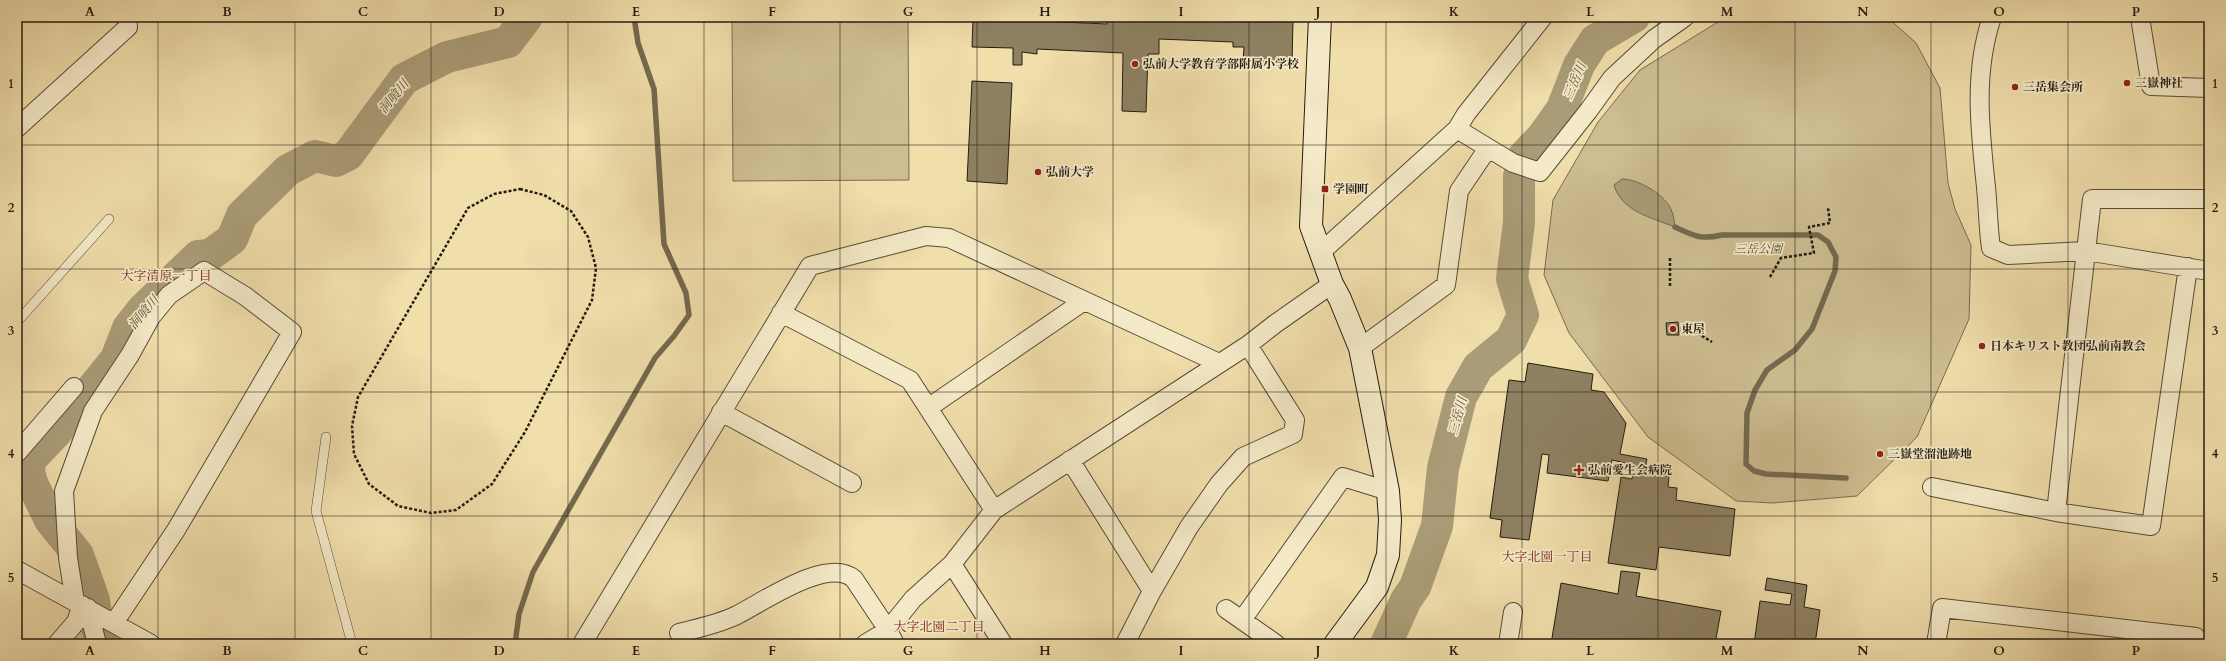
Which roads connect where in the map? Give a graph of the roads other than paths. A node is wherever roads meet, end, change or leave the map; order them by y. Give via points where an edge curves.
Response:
1 (127, 17) edge
2 (1320, 17) edge
3 (1543, 17) edge
4 (1685, 17) edge
5 (1992, 17) edge
6 (2140, 17) edge
7 (2209, 88) edge
8 (17, 128) edge
9 (1457, 129) junction
10 (1488, 148) junction
11 (2209, 199) edge
12 (109, 219) dead end
13 (2086, 251) junction
14 (1320, 253) junction
15 (2188, 268) junction
16 (2209, 271) edge
17 (1332, 284) junction
18 (1084, 301) junction
19 (781, 313) junction
20 (17, 322) edge
21 (1248, 345) junction
22 (1360, 348) junction
23 (1219, 363) junction
24 (74, 387) dead end
25 (928, 408) junction
26 (722, 412) junction
27 (326, 437) dead end
28 (17, 454) edge
29 (1070, 460) junction
30 (852, 483) dead end
31 (1932, 487) dead end
32 (1388, 491) junction
33 (994, 510) junction
34 (2056, 512) junction
35 (952, 564) junction
36 (17, 570) edge
37 (1152, 591) junction
38 (82, 605) junction
39 (1226, 609) dead end
40 (1514, 612) dead end
41 (1242, 620) junction
42 (114, 624) junction
43 (679, 633) dead end
44 (892, 637) edge
45 (56, 644) edge
46 (97, 644) edge
47 (150, 644) edge
48 (352, 644) edge
49 (582, 644) edge
50 (865, 644) edge
51 (1003, 644) edge
52 (1125, 644) edge
53 (1276, 644) edge
54 (1335, 644) edge
55 (1508, 644) edge
56 (1936, 644) edge
57 (2195, 644) edge

1 - 8 street via 128,28
2 - 14 street via 1311,226
3 - 9 street
4 - 10 street via 1654,39 1612,78 1540,172 1514,163
5 - 13 street via 1984,40 1979,74 1980,128 1991,248 2008,255
6 - 7 street via 2151,86
9 - 10 street
9 - 14 street
10 - 22 street via 1458,191 1446,286
11 - 13 street via 2092,199
12 - 20 lane
13 - 15 street
13 - 34 street
14 - 17 street
15 - 16 street
15 - 34 street via 2152,526
17 - 21 street
17 - 22 street
18 - 19 street via 949,238 926,236 810,266
18 - 23 street
18 - 25 street
19 - 25 street via 910,380
19 - 26 street
21 - 23 street
21 - 37 street via 1294,420 1293,434 1243,457 1219,484 1189,527
22 - 32 street
23 - 29 street
24 - 28 street
25 - 33 street
26 - 30 street
26 - 49 street
27 - 48 lane via 316,511
29 - 33 street
29 - 37 street
31 - 34 street
32 - 41 street via 1343,477
32 - 54 street via 1388,555 1378,587
33 - 35 street
35 - 44 street via 913,599
35 - 51 street
36 - 38 street
37 - 52 street
38 - 42 street
38 - 42 street via 68,558 64,491 92,411 130,355 151,317 170,295 204,270 245,296 292,332 176,530
38 - 45 street via 76,622
38 - 46 street
39 - 41 street
40 - 55 street
41 - 53 street
42 - 47 street
43 - 44 street via 723,621 779,591 833,571 848,574 854,579
44 - 50 street
56 - 57 street via 1942,608 2196,637

